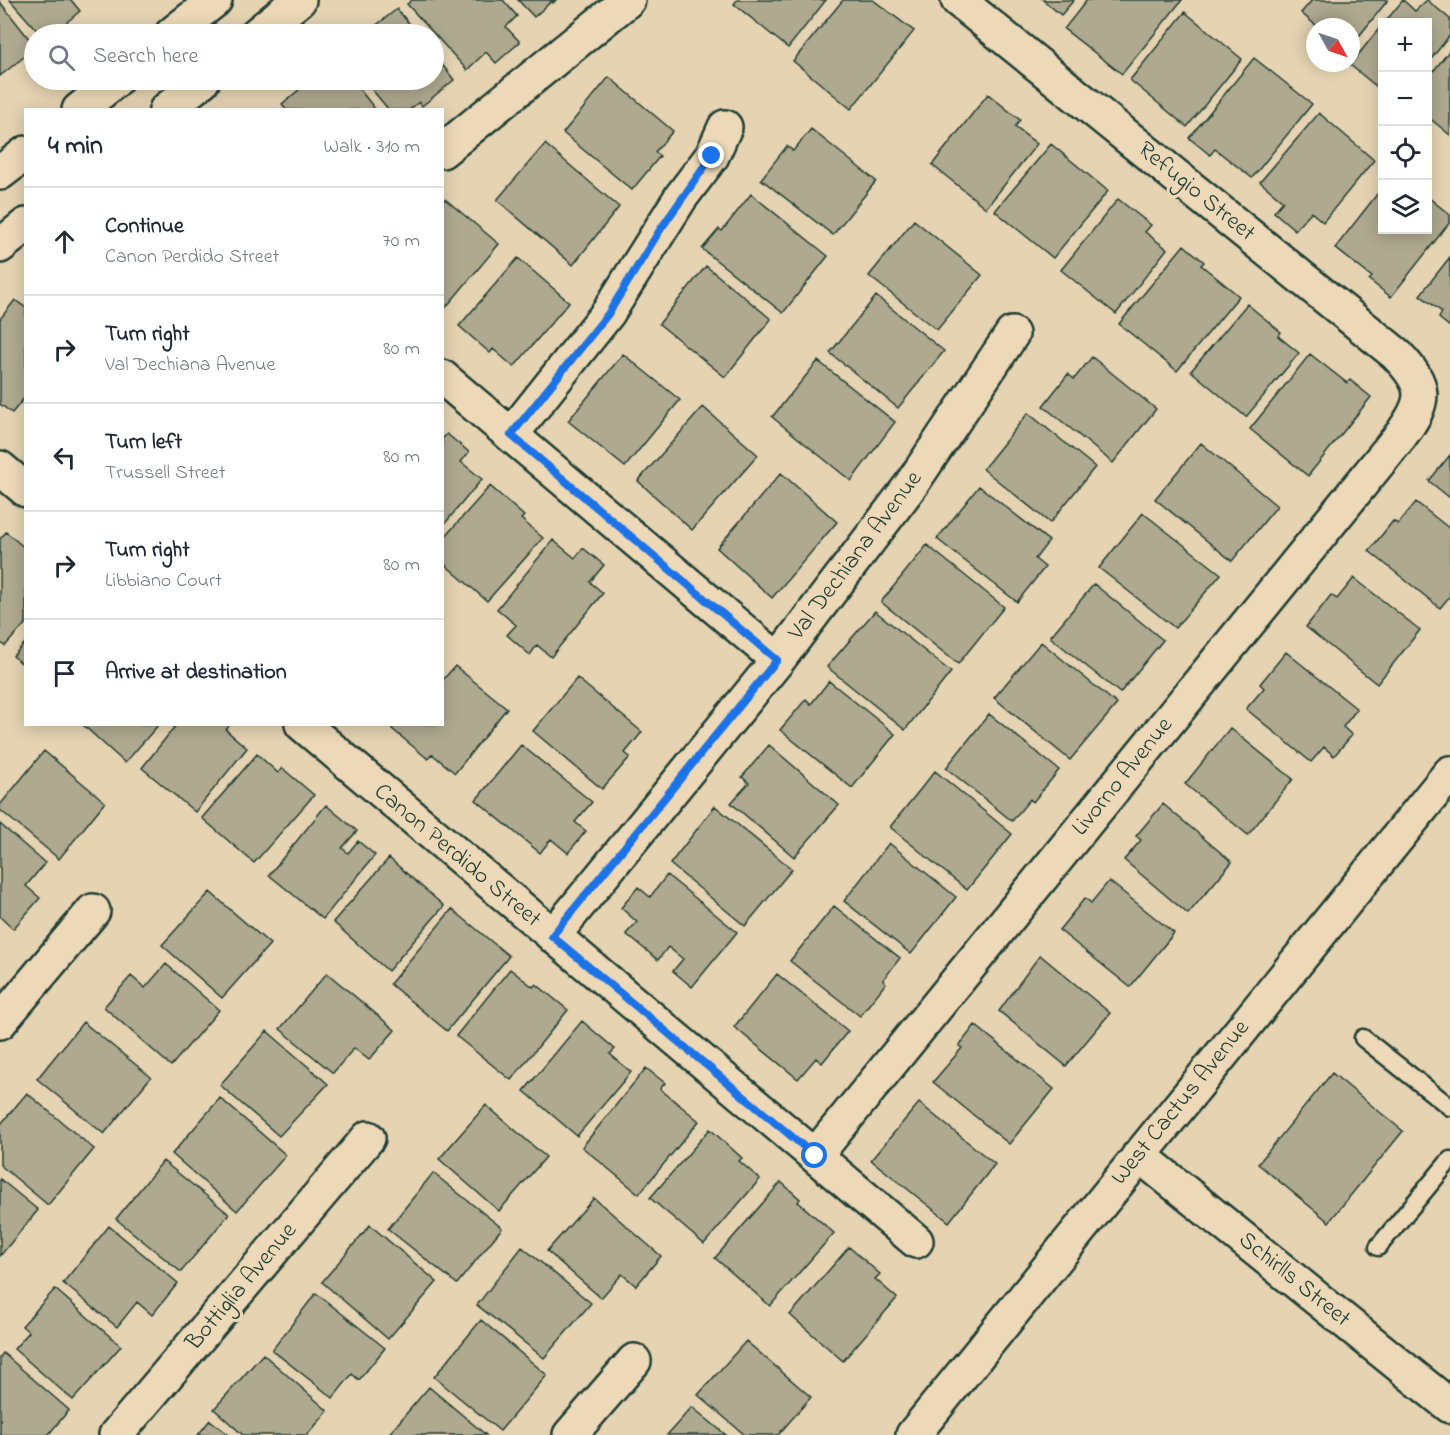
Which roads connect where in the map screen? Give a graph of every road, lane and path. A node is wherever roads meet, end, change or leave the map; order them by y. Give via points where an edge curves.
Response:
1 (215, 0) edge
2 (299, 0) edge
3 (628, 0) edge
4 (958, 0) edge
5 (185, 24) edge
6 (269, 24) edge
7 (104, 90) edge
8 (191, 90) edge
9 (81, 108) edge
10 (168, 108) edge
11 (725, 127) dead end
12 (444, 149) edge
13 (24, 155) edge
14 (0, 173) edge
15 (24, 227) edge
16 (0, 246) edge
17 (1012, 334) dead end
18 (444, 379) edge
19 (1421, 393) joint
20 (511, 435) junction
21 (0, 468) edge
22 (24, 488) edge
23 (777, 660) junction
24 (304, 726) edge
25 (1446, 785) edge
26 (93, 911) dead end
27 (552, 936) junction
28 (0, 1022) edge
29 (1363, 1038) dead end
30 (1450, 1107) edge
31 (368, 1138) dead end
32 (1138, 1155) junction
33 (815, 1156) junction
34 (1450, 1160) edge
35 (916, 1242) dead end
36 (1378, 1247) dead end
37 (634, 1360) dead end
38 (1450, 1406) edge
39 (116, 1435) edge
40 (570, 1435) edge
41 (913, 1435) edge

1 - 5 street
2 - 6 street
3 - 12 street
4 - 19 street, Refugio Street via 1396,354 1413,372
7 - 9 street
8 - 10 street
11 - 20 street via 712,156 676,205 608,314
13 - 14 street
15 - 16 street
17 - 23 street, Val Dechiana Avenue via 911,485
18 - 20 street
19 - 33 street, Livorno Avenue via 1415,416 1401,435
20 - 23 street
21 - 22 street
23 - 27 street, Val Dechiana Avenue
24 - 27 street, Canon Perdido Street
25 - 32 street, West Cactus Avenue
26 - 28 street
27 - 33 street, Canon Perdido Street
29 - 30 lane
31 - 39 street, Bottiglia Avenue
32 - 38 street, Schirlls Street
32 - 41 street, West Cactus Avenue
33 - 35 street, Canon Perdido Street
34 - 36 lane
37 - 40 street

